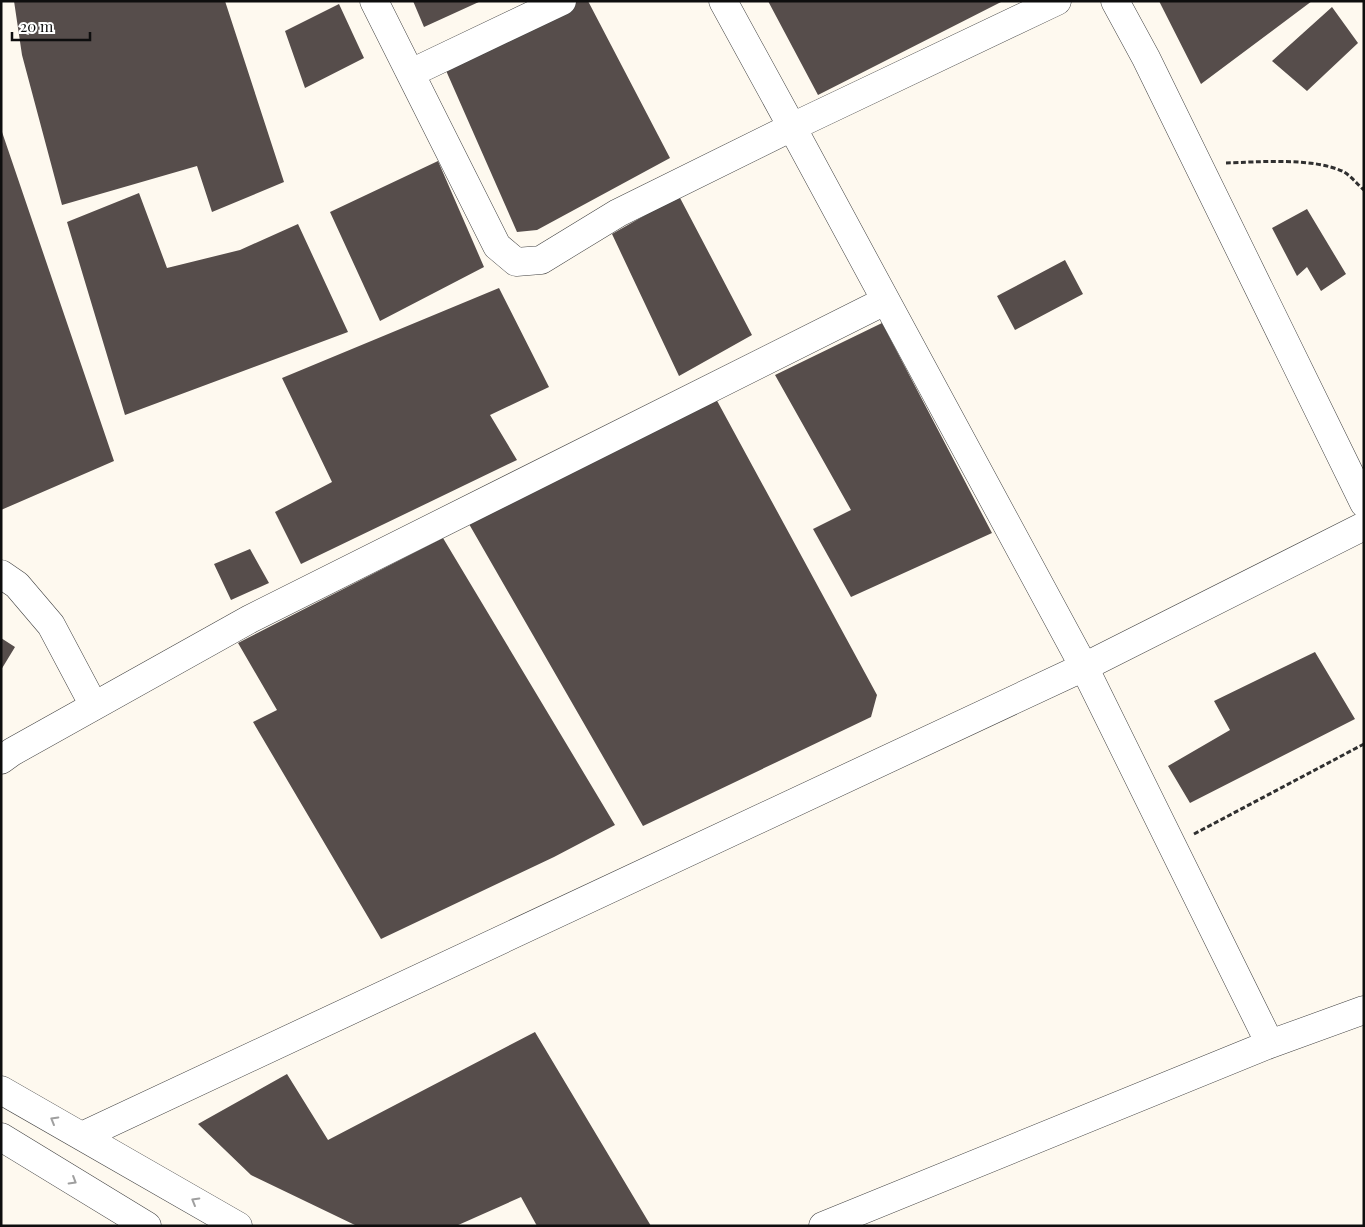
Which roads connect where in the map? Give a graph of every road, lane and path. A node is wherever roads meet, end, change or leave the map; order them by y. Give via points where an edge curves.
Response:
1 (374, 1) edge
2 (562, 1) edge
3 (723, 1) edge
4 (1057, 1) edge
5 (1116, 1) edge
6 (411, 73) junction
7 (792, 127) junction
8 (1198, 164) junction
9 (1364, 190) edge
10 (885, 301) junction
11 (1364, 503) edge
12 (1364, 526) edge
13 (1, 574) edge
14 (1084, 667) junction
15 (94, 706) junction
16 (1364, 744) edge
17 (1, 760) edge
18 (1173, 846) junction
19 (1364, 1010) edge
20 (1270, 1044) junction
21 (1, 1090) edge
22 (82, 1136) junction
23 (1, 1137) edge
24 (147, 1226) edge
25 (238, 1226) edge
26 (822, 1226) edge

1 - 6 street
2 - 6 street
3 - 7 street
4 - 7 street
5 - 8 street
6 - 7 street via 497,246 516,262 541,260 618,213
7 - 10 street
8 - 9 path via 1318,164 1345,172
8 - 11 street
10 - 14 street
10 - 15 street via 250,619
12 - 14 street
13 - 15 street via 18,585 51,625
14 - 18 street
14 - 22 street
15 - 17 street
16 - 18 path
18 - 20 street
19 - 20 street
20 - 26 street
22 -> 21 street
25 -> 22 street
23 -> 24 street

